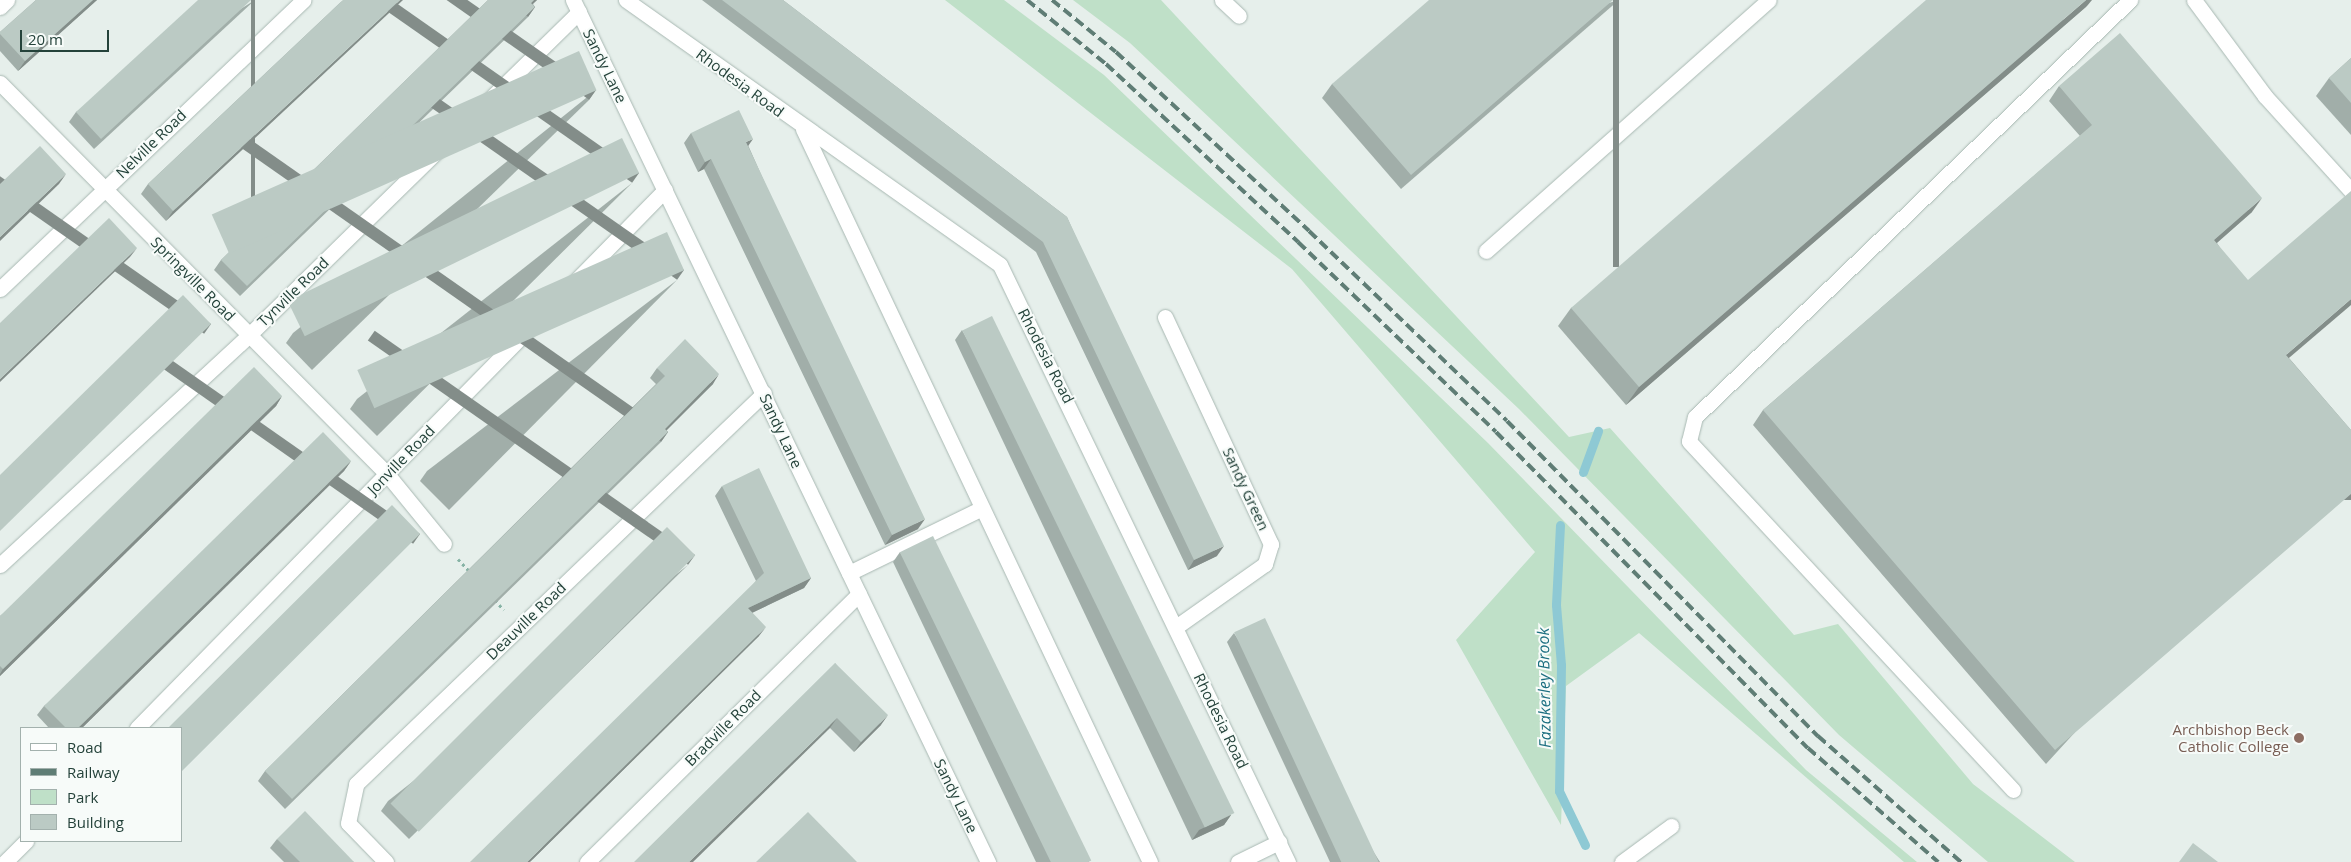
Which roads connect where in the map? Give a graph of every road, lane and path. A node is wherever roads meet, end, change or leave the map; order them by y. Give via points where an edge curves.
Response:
1 (7, 0) edge
2 (303, 0) edge
3 (626, 0) edge
4 (1222, 0) edge
5 (1770, 0) edge
6 (2194, 0) edge
7 (2122, 2) edge
8 (0, 6) edge
9 (576, 6) edge
10 (1239, 16) dead end
11 (0, 83) edge
12 (803, 129) junction
13 (104, 189) junction
14 (665, 190) junction
15 (2351, 191) edge
16 (1486, 252) dead end
17 (0, 289) edge
18 (1165, 317) dead end
19 (249, 335) junction
20 (764, 393) junction
21 (387, 474) junction
22 (980, 509) junction
23 (444, 544) joint
24 (0, 565) edge
25 (849, 573) junction
26 (476, 579) edge
27 (488, 593) edge
28 (859, 594) junction
29 (519, 627) junction
30 (1176, 627) junction
31 (138, 727) edge
32 (2013, 790) dead end
33 (1671, 826) dead end
34 (25, 842) edge
35 (1279, 842) junction
36 (6, 862) edge
37 (386, 862) edge
38 (587, 862) edge
39 (988, 862) edge
40 (1150, 862) edge
41 (1238, 862) edge
42 (1288, 862) edge
43 (1622, 862) edge

1 - 8 street
2 - 13 street, Nelville Road
3 - 12 street, Rhodesia Road
4 - 10 street
5 - 16 street
6 - 15 street via 2265,96
7 - 32 street via 1695,417 1689,441
9 - 14 street, Sandy Lane
9 - 19 street, Tynville Road
11 - 13 street, Springville Road
12 - 22 street
12 - 30 street, Rhodesia Road via 1000,265
13 - 17 street, Nelville Road
13 - 19 street, Springville Road
14 - 20 street, Sandy Lane
14 - 21 street, Jonville Road
18 - 30 street, Sandy Green via 1271,544 1265,564
19 - 21 street, Springville Road
19 - 24 street, Tynville Road
20 - 25 street, Sandy Lane
20 - 29 street, Deauville Road
21 - 23 street, Springville Road
21 - 31 street, Jonville Road
22 - 25 street
22 - 40 street
23 - 26 path
25 - 28 street, Sandy Lane
27 - 29 path
28 - 38 street, Bradville Road
28 - 39 street, Sandy Lane
29 - 37 street, Deauville Road via 356,784 348,823
30 - 35 street, Rhodesia Road
33 - 43 street
34 - 36 street
35 - 41 street
35 - 42 street, Rhodesia Road

